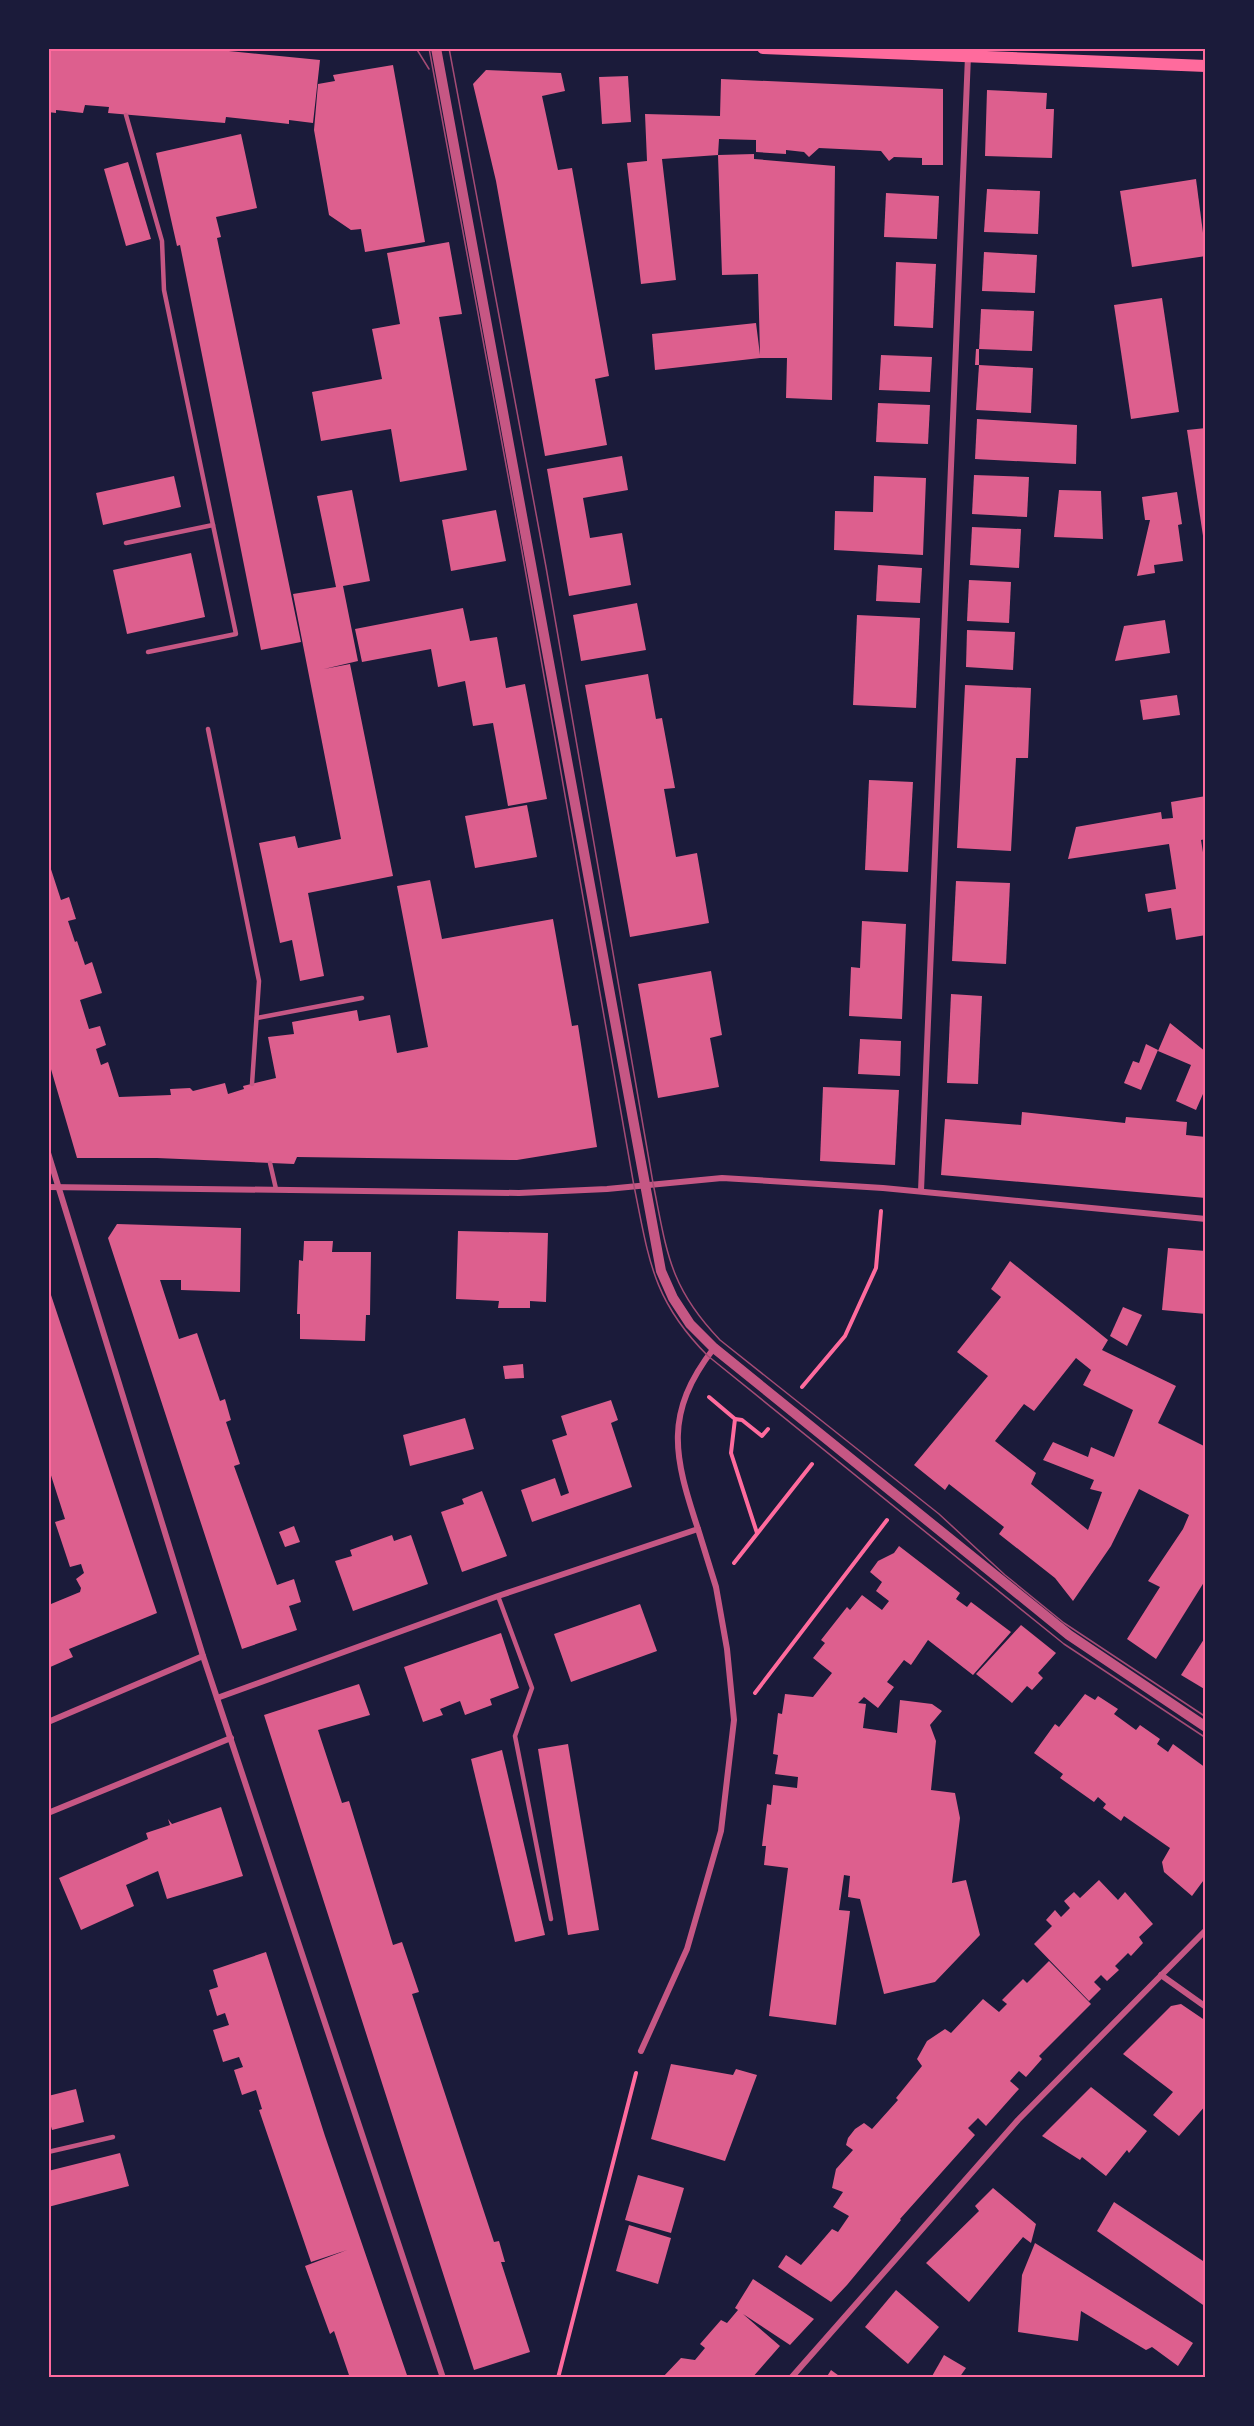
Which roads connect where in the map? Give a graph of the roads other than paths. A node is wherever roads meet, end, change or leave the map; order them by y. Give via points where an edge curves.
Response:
1 (436, 48) edge
2 (763, 48) edge
3 (968, 55) junction
4 (1206, 66) edge
5 (126, 115) dead end
6 (213, 525) junction
7 (126, 543) dead end
8 (148, 652) dead end
9 (208, 729) dead end
10 (362, 998) dead end
11 (256, 1018) junction
12 (252, 1084) dead end
13 (48, 1153) edge
14 (270, 1163) dead end
15 (643, 1184) junction
16 (48, 1187) edge
17 (59, 1187) junction
18 (276, 1189) junction
19 (921, 1191) junction
20 (1206, 1219) edge
21 (714, 1348) junction
22 (699, 1529) junction
23 (498, 1596) junction
24 (203, 1656) junction
25 (217, 1698) junction
26 (48, 1722) edge
27 (1206, 1727) edge
28 (231, 1738) junction
29 (48, 1813) edge
30 (551, 1919) dead end
31 (1206, 1930) edge
32 (1161, 1975) junction
33 (1206, 2007) edge
34 (641, 2051) road end
35 (112, 2137) dead end
36 (48, 2152) edge
37 (443, 2378) edge
38 (791, 2378) edge

1 - 15 street
2 - 3 main road
3 - 4 main road
3 - 19 street
5 - 6 lane via 162,241 164,290
6 - 7 lane
6 - 8 lane via 236,634
9 - 11 lane via 259,981
10 - 11 lane
11 - 12 lane
13 - 17 street
14 - 18 lane
15 - 18 street via 519,1193
15 - 19 street via 722,1178
15 - 21 street via 661,1271 690,1324
16 - 17 street
17 - 18 street
17 - 24 street
19 - 20 street
21 - 22 street via 691,1382 678,1431 680,1474
21 - 27 street via 1069,1635
22 - 23 street
22 - 34 street via 728,1649 734,1720 721,1831 687,1949
23 - 25 street
23 - 30 lane via 532,1688 515,1736
24 - 25 street
24 - 26 street
25 - 28 street
28 - 29 street
28 - 37 street
31 - 32 street
32 - 33 street
32 - 38 street via 1018,2120
35 - 36 lane

